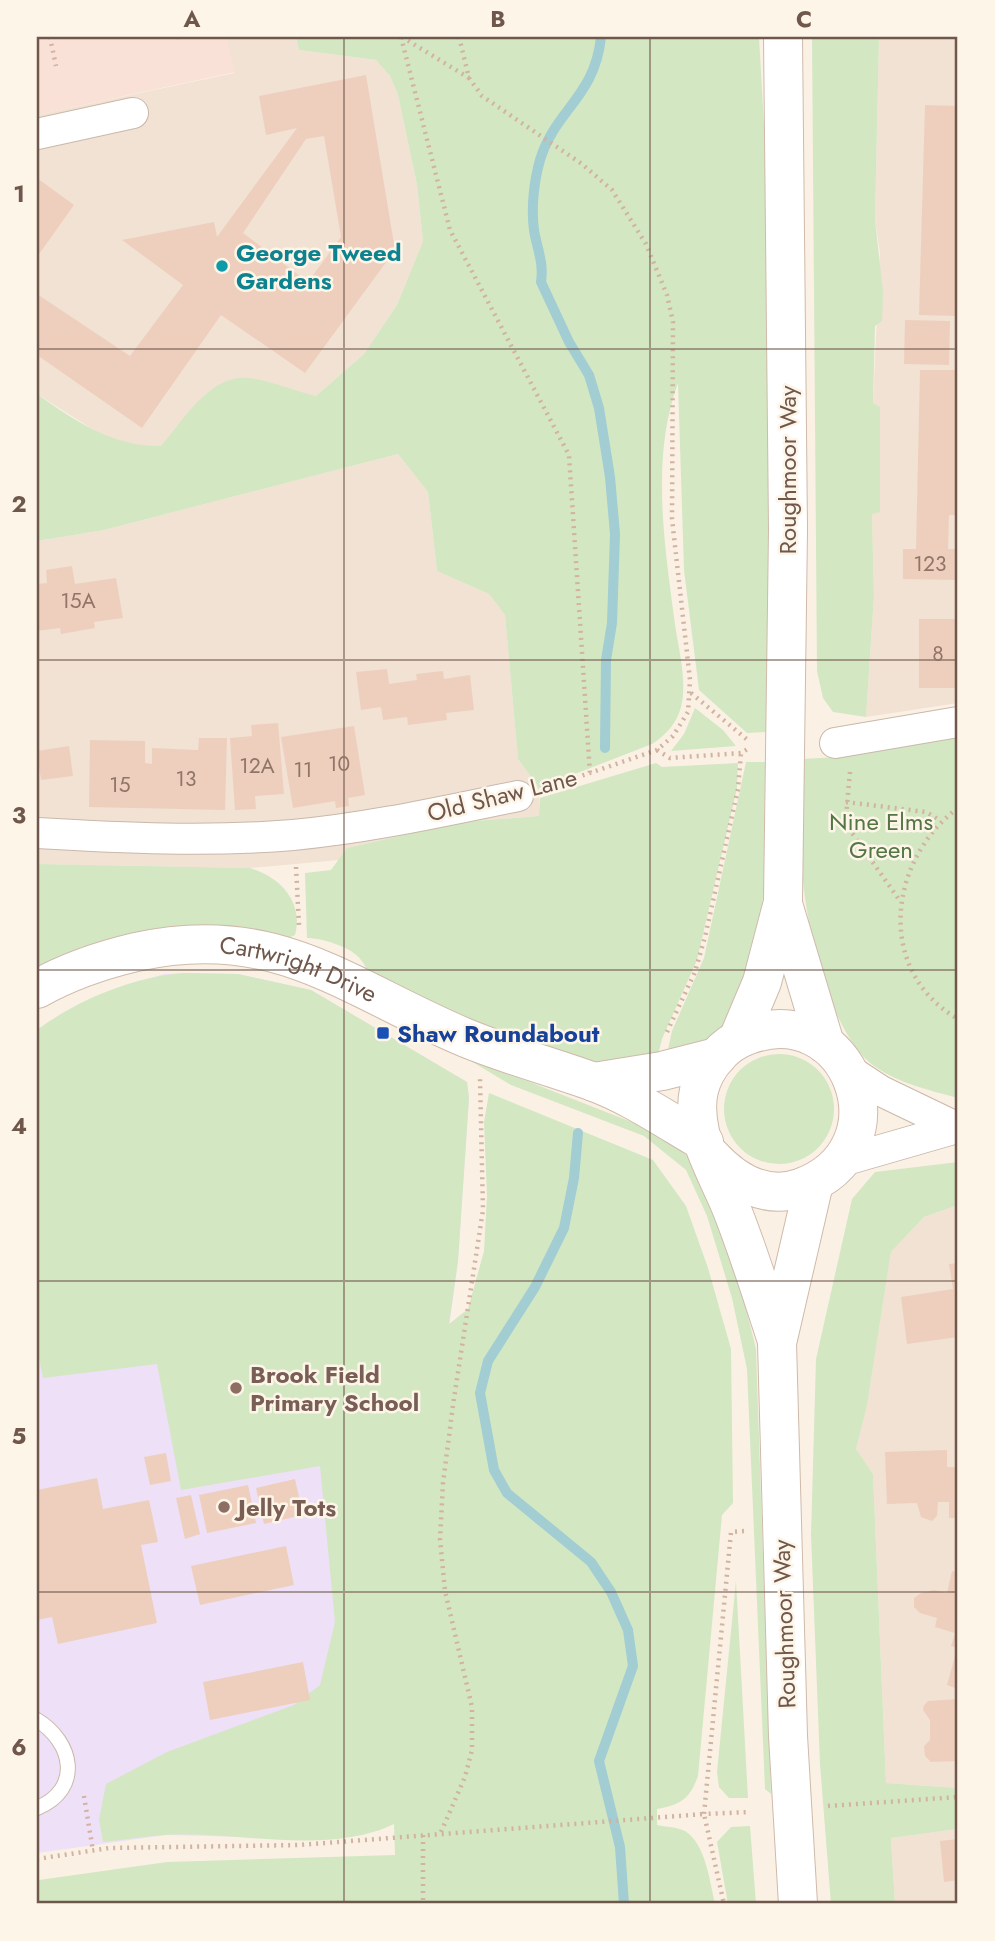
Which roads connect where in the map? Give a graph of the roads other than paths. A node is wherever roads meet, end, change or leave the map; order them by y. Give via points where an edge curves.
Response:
1 (783, 37) edge
2 (133, 113) dead end
3 (37, 134) edge
4 (958, 722) edge
5 (844, 741) road end
6 (518, 796) road end
7 (37, 833) edge
8 (783, 902) junction
9 (37, 989) edge
10 (728, 1048) junction
11 (837, 1057) junction
12 (594, 1082) junction
13 (958, 1128) edge
14 (707, 1149) junction
15 (827, 1172) junction
16 (777, 1343) junction
17 (37, 1720) edge
18 (37, 1808) edge
19 (799, 1904) edge

1 - 8 main road, Roughmoor Way via 788,530
2 - 3 street
4 - 5 street
6 - 7 street, Old Shaw Lane via 295,835 184,839
8 - 10 main road, Roughmoor Way via 762,982
8 - 11 main road, Roughmoor Way
9 - 12 main road, Cartwright Drive via 83,968 165,946 229,943 296,959 465,1037
10 - 11 main road via 758,1031 779,1028 801,1032
10 - 12 main road, Cartwright Drive via 662,1071
10 - 14 main road, Roughmoor Way via 708,1068 699,1089 697,1112
11 - 13 street via 881,1091
11 - 15 main road, Roughmoor Way via 857,1090 860,1111 848,1152
12 - 14 main road, Cartwright Drive
13 - 15 street
14 - 15 main road via 726,1173 769,1191 793,1190
14 - 16 main road, Roughmoor Way
15 - 16 main road, Roughmoor Way
16 - 19 main road, Roughmoor Way via 788,1736
17 - 18 lane via 53,1730 65,1746 68,1773 57,1795

